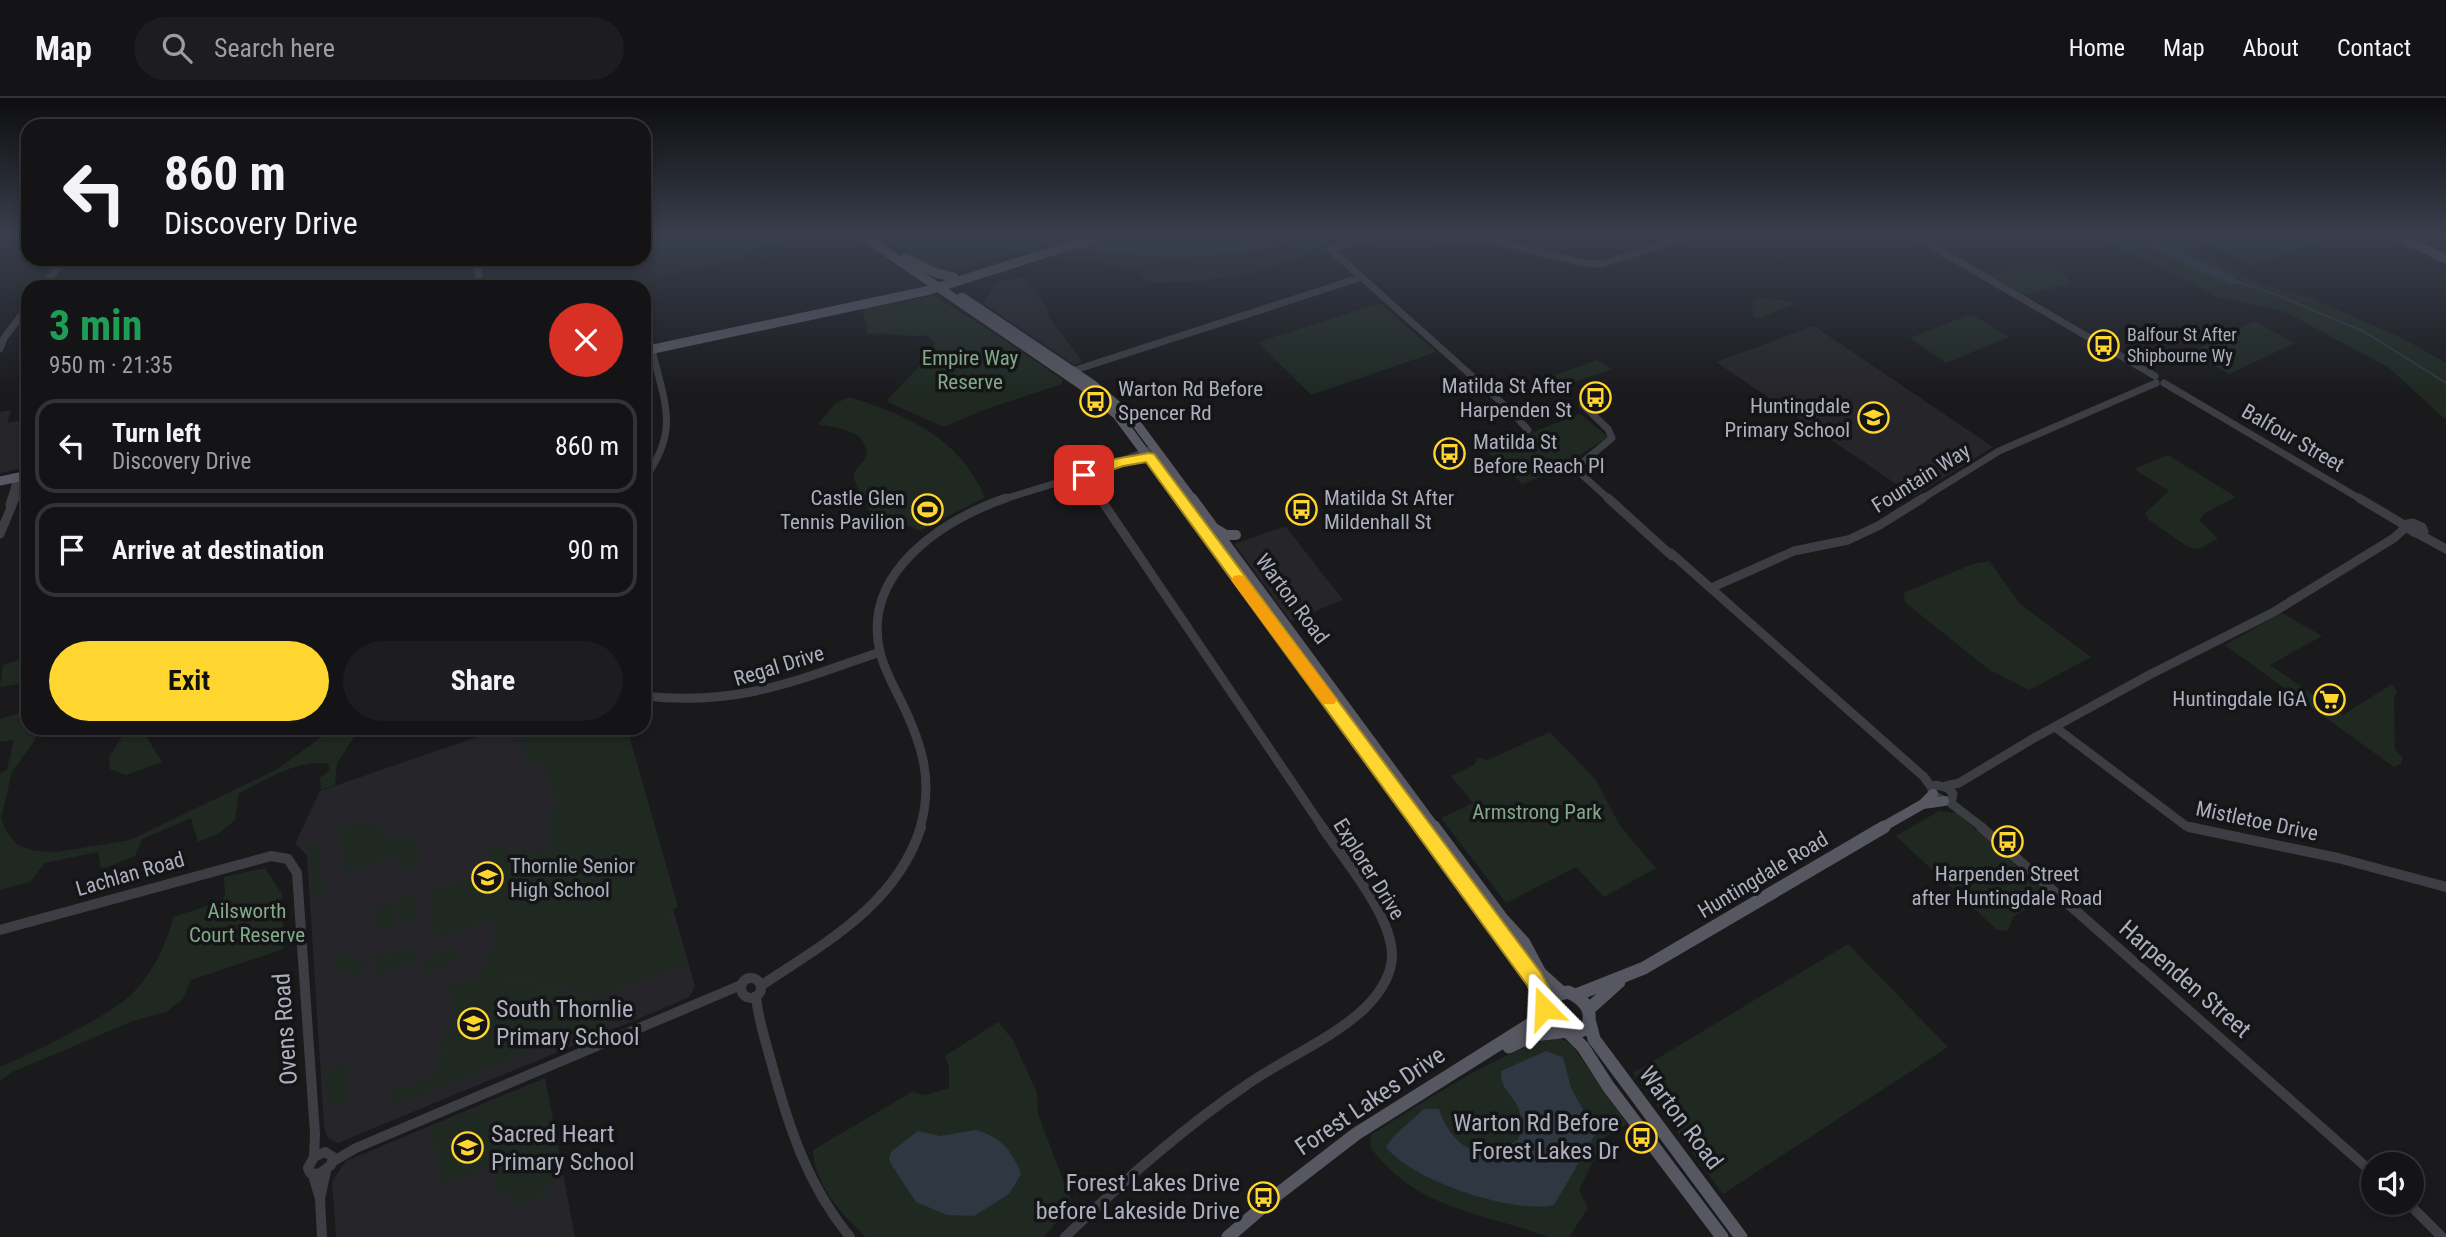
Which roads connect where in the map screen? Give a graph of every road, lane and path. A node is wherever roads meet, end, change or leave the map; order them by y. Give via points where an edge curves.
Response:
1 (901, 289) edge
2 (912, 289) edge
3 (926, 289) edge
4 (944, 289) edge
5 (950, 289) edge
6 (1325, 289) edge
7 (1372, 289) edge
8 (2006, 289) edge
9 (919, 292) junction
10 (956, 292) joint
11 (888, 294) junction
12 (846, 308) junction
13 (819, 309) junction
14 (973, 313) junction
15 (21, 315) edge
16 (1011, 329) junction
17 (675, 339) junction
18 (701, 339) junction
19 (651, 347) edge
20 (1025, 347) junction
21 (0, 349) edge
22 (1041, 349) junction
23 (656, 361) joint
24 (1048, 363) junction
25 (1074, 376) junction
26 (2155, 381) junction
27 (1580, 406) dead end
28 (1511, 411) joint
29 (1531, 429) dead end
30 (1152, 453) junction
31 (651, 470) edge
32 (1084, 475) junction
33 (0, 481) edge
34 (21, 481) edge
35 (21, 482) edge
36 (21, 485) edge
37 (0, 487) edge
38 (21, 487) edge
39 (13, 504) junction
40 (2408, 525) junction
41 (1211, 526) junction
42 (2419, 532) junction
43 (0, 534) edge
44 (1237, 535) dead end
45 (2394, 538) junction
46 (2435, 541) joint
47 (2446, 549) edge
48 (1711, 588) junction
49 (1254, 592) junction
50 (1274, 618) junction
51 (880, 652) junction
52 (651, 697) edge
53 (2060, 728) junction
54 (1944, 793) junction
55 (271, 856) joint
56 (2446, 887) edge
57 (0, 930) edge
58 (1624, 978) junction
59 (750, 990) junction
60 (1561, 992) junction
61 (1576, 995) junction
62 (1546, 1008) junction
63 (1590, 1016) junction
64 (1565, 1033) junction
65 (326, 1159) junction
66 (2361, 1162) edge
67 (313, 1175) junction
68 (320, 1199) junction
69 (2419, 1215) edge
70 (2423, 1215) edge
71 (2446, 1231) edge
72 (322, 1237) edge
73 (850, 1237) edge
74 (1065, 1237) edge
75 (1228, 1237) edge
76 (1238, 1237) edge
77 (1722, 1237) edge
78 (1741, 1237) edge
79 (2442, 1237) edge

1 - 11 main road
2 - 11 main road
3 - 9 main road
4 - 14 main road, Warton Road
5 - 10 main road, Warton Road
6 - 25 street via 1090,365
7 - 28 street
8 - 26 street, Balfour Street
9 - 12 main road
9 - 14 main road via 941,296
10 - 16 main road, Warton Road
11 - 13 main road
12 - 13 main road
12 - 18 main road
13 - 17 main road
14 - 20 main road, Warton Road
15 - 21 street
16 - 20 main road
16 - 22 main road, Warton Road
17 - 18 main road
17 - 19 main road
18 - 19 main road
19 - 23 street
20 - 24 main road, Warton Road
22 - 24 main road via 1050,359
22 - 25 main road, Warton Road
23 - 31 street via 669,424 664,450
24 - 25 main road, Warton Road
25 - 30 main road, Warton Road via 1124,410
26 - 40 street, Balfour Street
26 - 48 street, Fountain Way via 1999,451 1848,540 1794,551
27 - 48 street, Harpenden Street via 1612,438 1581,462 1580,472
28 - 29 street
30 - 32 street
30 - 41 main road, Warton Road
30 - 49 main road, Warton Road
32 - 51 street via 967,514 924,542 903,562 880,605
32 - 74 street, Explorer Drive via 1363,888 1385,924 1391,965 1381,991 1367,1008 1272,1067 1189,1128
33 - 34 main road
35 - 37 main road
36 - 39 street via 9,501
38 - 39 street
39 - 43 street
40 - 42 street
40 - 45 street
41 - 44 main road via 1226,535
41 - 49 main road, Warton Road
42 - 45 street
42 - 46 street
45 - 53 street via 2272,614
46 - 47 street
48 - 54 street, Harpenden Street
49 - 50 main road, Warton Road
50 - 60 main road, Warton Road via 1524,943 1540,972
50 - 62 main road, Warton Road via 1534,979
51 - 52 street, Regal Drive via 755,695 697,702
51 - 59 street via 925,757 928,786 916,842 901,871 863,915 833,940
53 - 54 street
53 - 56 street, Mistletoe Drive via 2195,830 2338,858
54 - 58 main road, Huntingdale Road
54 - 66 street, Harpenden Street
55 - 57 street, Lachlan Road
55 - 65 street, Ovens Road via 287,857 297,873 315,1134
58 - 61 main road, Huntingdale Road
58 - 63 main road, Huntingdale Road
59 - 65 street via 714,998
59 - 73 street via 804,1169 836,1223
60 - 61 main road
60 - 62 main road
61 - 63 main road, Warton Road
62 - 64 main road, Warton Road via 1548,1021
62 - 75 main road, Forest Lakes Drive via 1513,1037 1369,1124 1264,1203
63 - 64 main road via 1582,1031
63 - 78 main road, Warton Road via 1594,1039
64 - 76 main road, Forest Lakes Drive via 1525,1039 1445,1083 1314,1172
64 - 77 main road, Warton Road via 1586,1049 1608,1086
65 - 67 street
65 - 67 street, Ovens Road via 308,1168
65 - 68 street, Ovens Road
67 - 68 street, Ovens Road
68 - 72 street, Ovens Road
69 - 79 street
70 - 71 street

